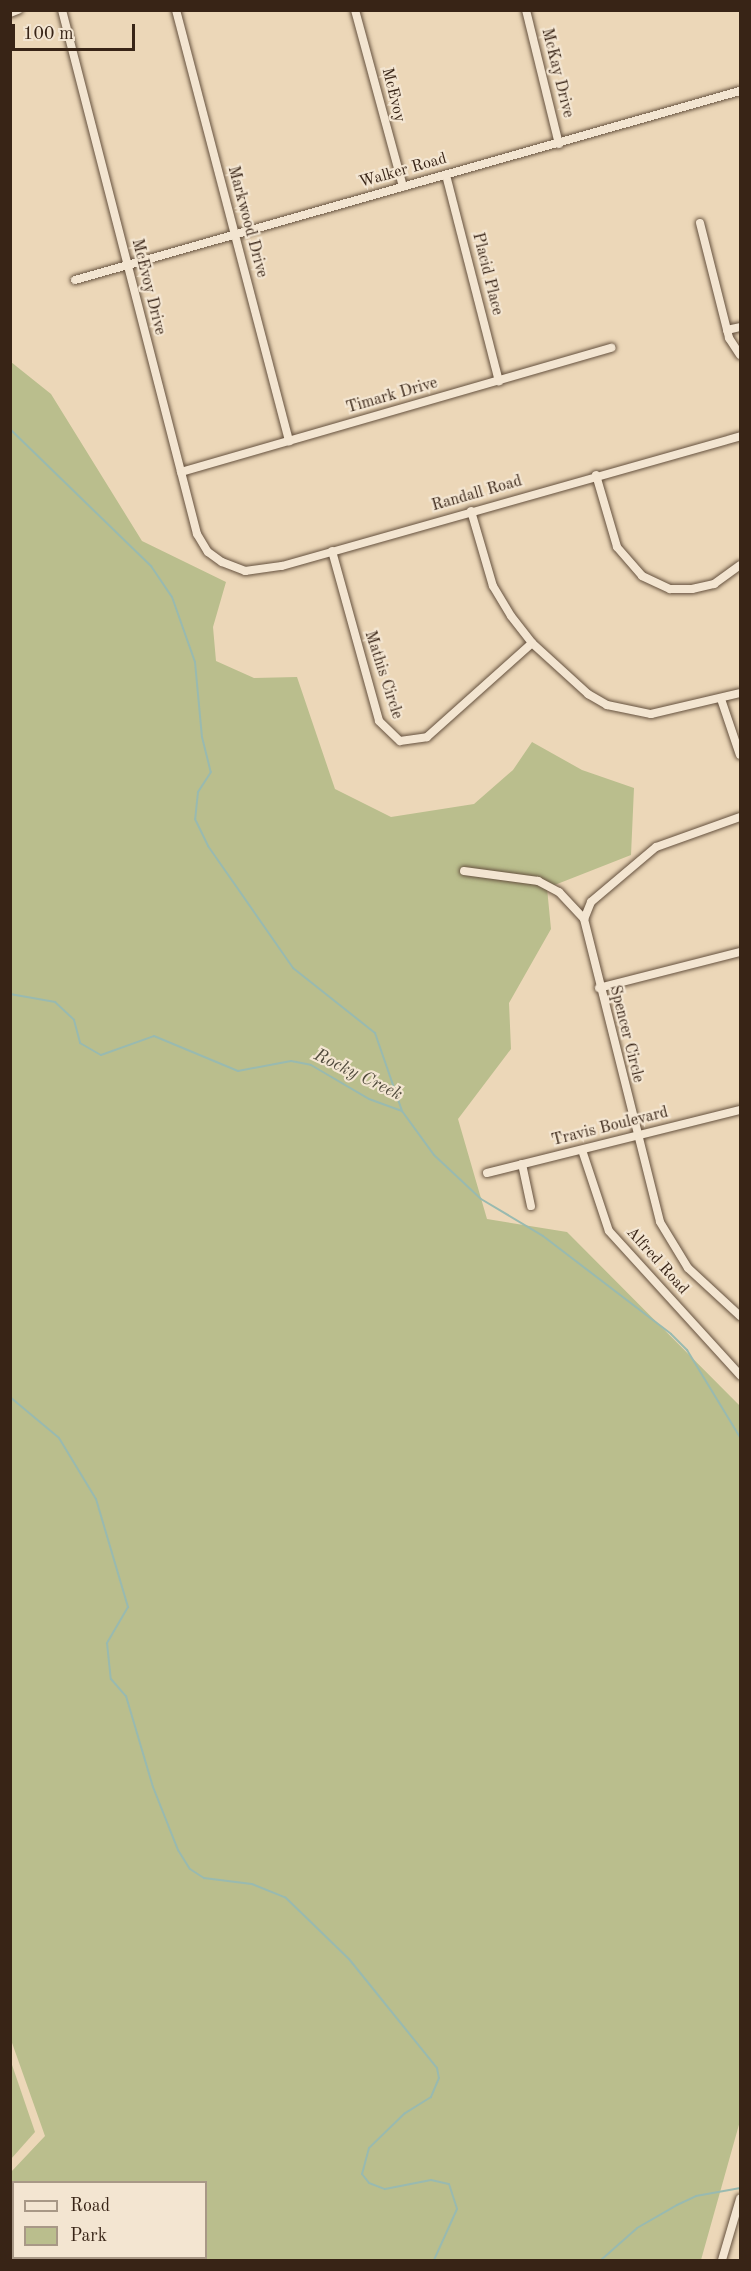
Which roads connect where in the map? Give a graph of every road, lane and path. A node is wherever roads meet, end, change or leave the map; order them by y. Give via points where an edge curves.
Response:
1 (18, 10) edge
2 (62, 10) edge
3 (176, 10) edge
4 (355, 10) edge
5 (526, 10) edge
6 (10, 13) edge
7 (741, 91) edge
8 (559, 144) junction
9 (446, 175) junction
10 (403, 187) junction
11 (700, 223) dead end
12 (235, 235) junction
13 (128, 267) junction
14 (75, 280) dead end
15 (741, 327) edge
16 (727, 330) junction
17 (612, 348) dead end
18 (741, 355) edge
19 (499, 381) junction
20 (741, 436) edge
21 (289, 441) junction
22 (181, 472) junction
23 (596, 475) junction
24 (471, 511) junction
25 (332, 551) junction
26 (222, 562) joint
27 (741, 565) edge
28 (532, 643) junction
29 (741, 693) edge
30 (721, 699) junction
31 (741, 755) edge
32 (741, 817) edge
33 (464, 871) dead end
34 (584, 919) junction
35 (741, 952) edge
36 (599, 988) junction
37 (741, 1110) edge
38 (636, 1137) junction
39 (582, 1150) junction
40 (522, 1164) junction
41 (487, 1173) dead end
42 (531, 1206) dead end
43 (741, 1316) edge
44 (741, 1375) edge
45 (741, 2199) edge
46 (722, 2260) edge

1 - 6 street
2 - 13 street, McEvoy Drive
3 - 12 street, Markwood Drive
4 - 10 street, McEvoy
5 - 8 street, McKay Drive
7 - 8 street, Walker Road
8 - 9 street, Walker Road
9 - 10 street, Walker Road
9 - 19 street, Placid Place
10 - 12 street, Walker Road
11 - 16 street
12 - 13 street, Walker Road
12 - 21 street, Markwood Drive
13 - 14 street, Walker Road
13 - 22 street, McEvoy Drive
15 - 16 street
16 - 18 street via 732,349
17 - 19 street, Timark Drive
19 - 21 street, Timark Drive
20 - 23 street, Randall Road
21 - 22 street, Timark Drive
22 - 26 street, McEvoy Drive via 197,534 208,552
23 - 24 street, Randall Road
23 - 27 street via 617,548 642,576 670,589 692,589 714,584
24 - 25 street, Randall Road
24 - 28 street via 493,586
25 - 26 street, Randall Road via 257,571
25 - 28 street, Mathis Circle via 379,721 400,741 427,737
28 - 30 street via 588,694 624,711 659,714
29 - 30 street
30 - 31 street
32 - 34 street via 656,847 591,902
33 - 34 street via 538,881 559,892
34 - 36 street, Spencer Circle
35 - 36 street
36 - 38 street, Spencer Circle
37 - 38 street, Travis Boulevard
38 - 39 street, Travis Boulevard
38 - 43 street, Spencer Circle via 654,1205 670,1241 688,1268
39 - 40 street, Travis Boulevard
39 - 44 street, Alfred Road via 609,1231
40 - 41 street, Travis Boulevard
40 - 42 street
45 - 46 street

